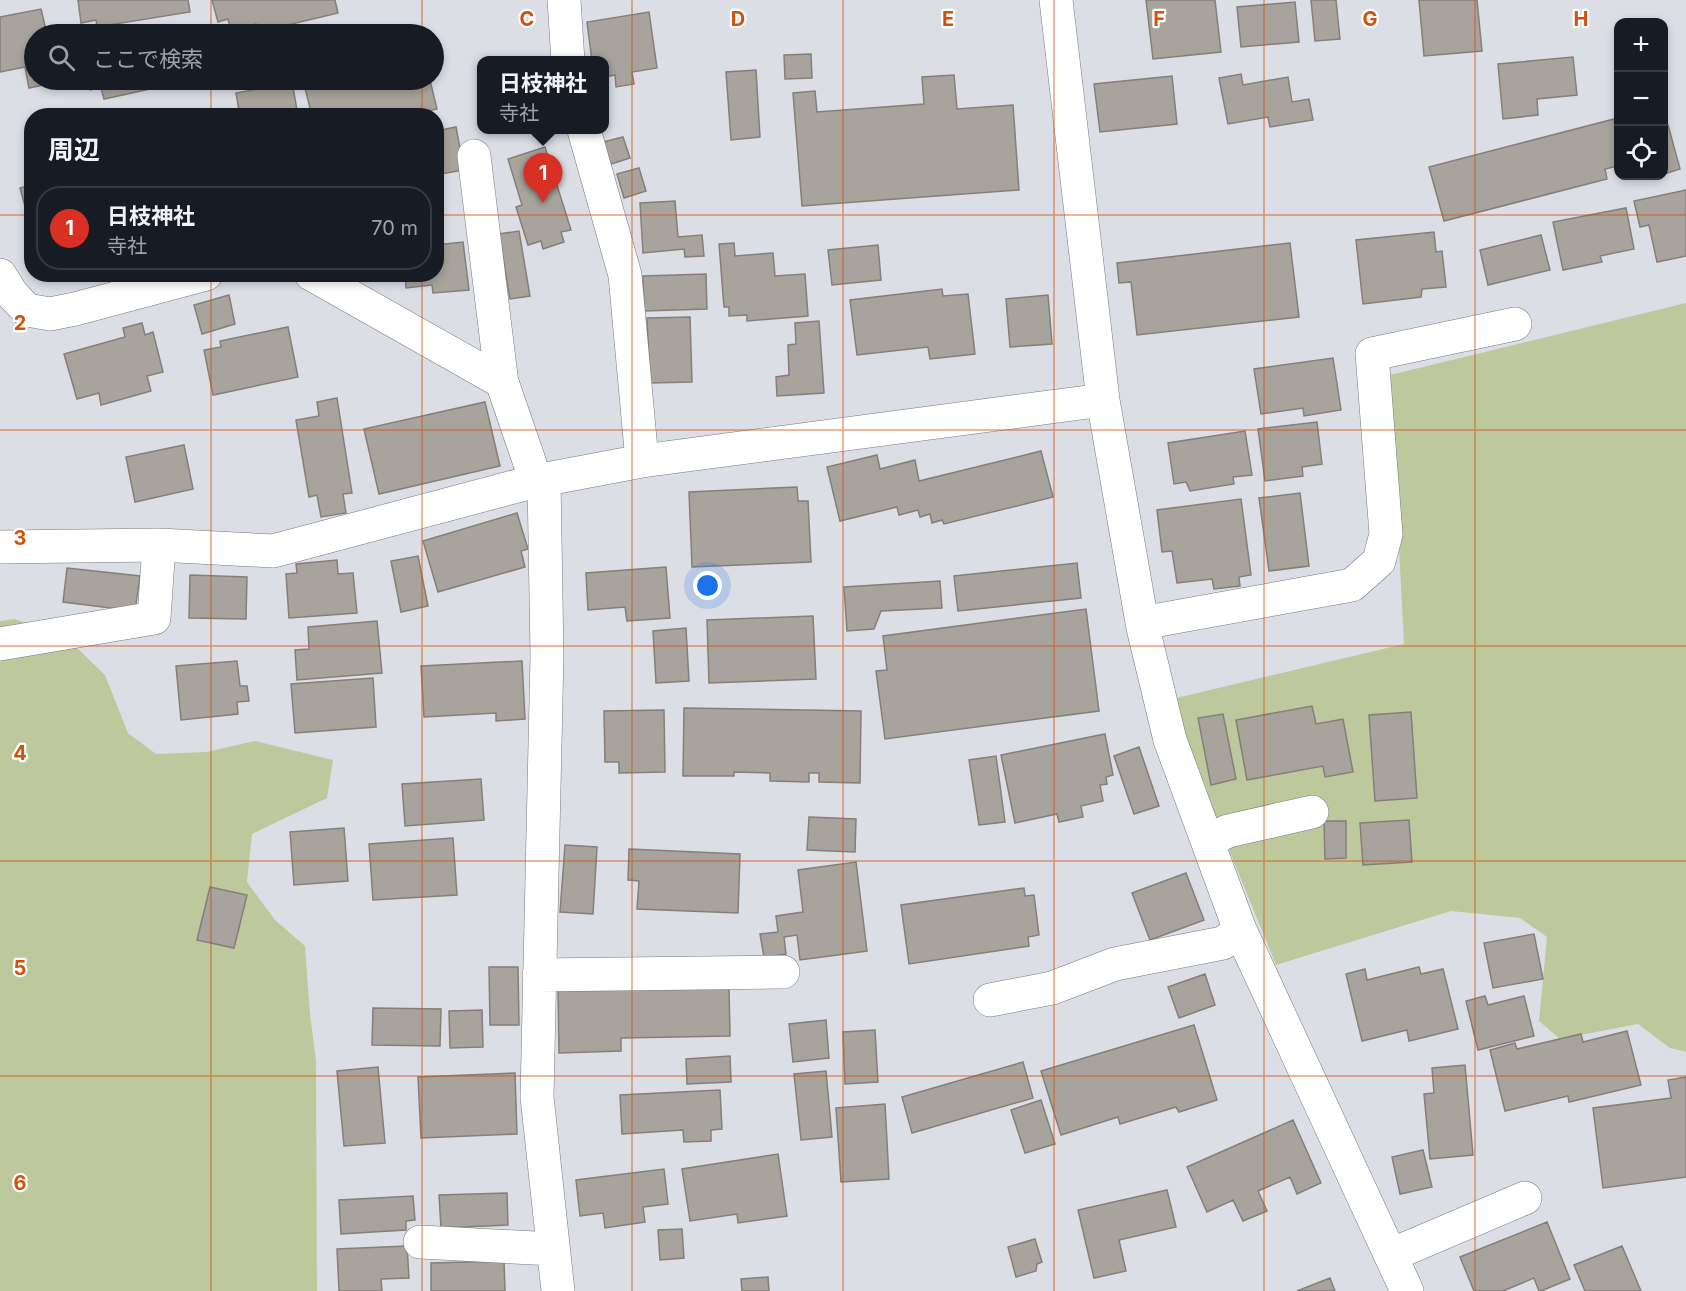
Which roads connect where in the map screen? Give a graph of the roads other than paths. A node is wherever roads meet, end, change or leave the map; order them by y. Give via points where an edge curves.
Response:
1 (564, 0) edge
2 (1056, 0) edge
3 (568, 56) edge
4 (585, 134) edge
5 (474, 156) dead end
6 (0, 274) edge
7 (176, 282) edge
8 (325, 282) edge
9 (1515, 324) dead end
10 (502, 384) junction
11 (1103, 400) junction
12 (642, 461) junction
13 (540, 480) junction
14 (159, 545) junction
15 (0, 547) edge
16 (1142, 623) junction
17 (0, 644) edge
18 (1312, 812) dead end
19 (1208, 841) junction
20 (1240, 930) junction
21 (783, 972) dead end
22 (539, 975) junction
23 (990, 1000) dead end
24 (1525, 1198) dead end
25 (420, 1242) dead end
26 (553, 1249) junction
27 (1391, 1255) junction
28 (558, 1291) edge
29 (1407, 1291) edge

1 - 3 street
2 - 11 street
4 - 12 street via 625,275
5 - 10 street
6 - 7 street via 27,310 50,314
8 - 10 street
9 - 16 street via 1372,354 1386,534 1379,561 1352,585
10 - 13 street
11 - 12 street
11 - 16 street
12 - 13 street
13 - 14 street via 273,551
13 - 22 street via 547,656
14 - 15 street
14 - 17 street via 154,618
16 - 19 street via 1170,740
18 - 19 street via 1228,831
19 - 20 street
20 - 23 street via 1223,942 1115,964 1052,988
20 - 27 street
21 - 22 street
22 - 26 street via 537,1097
24 - 27 street
25 - 26 street
26 - 28 street
27 - 29 street

